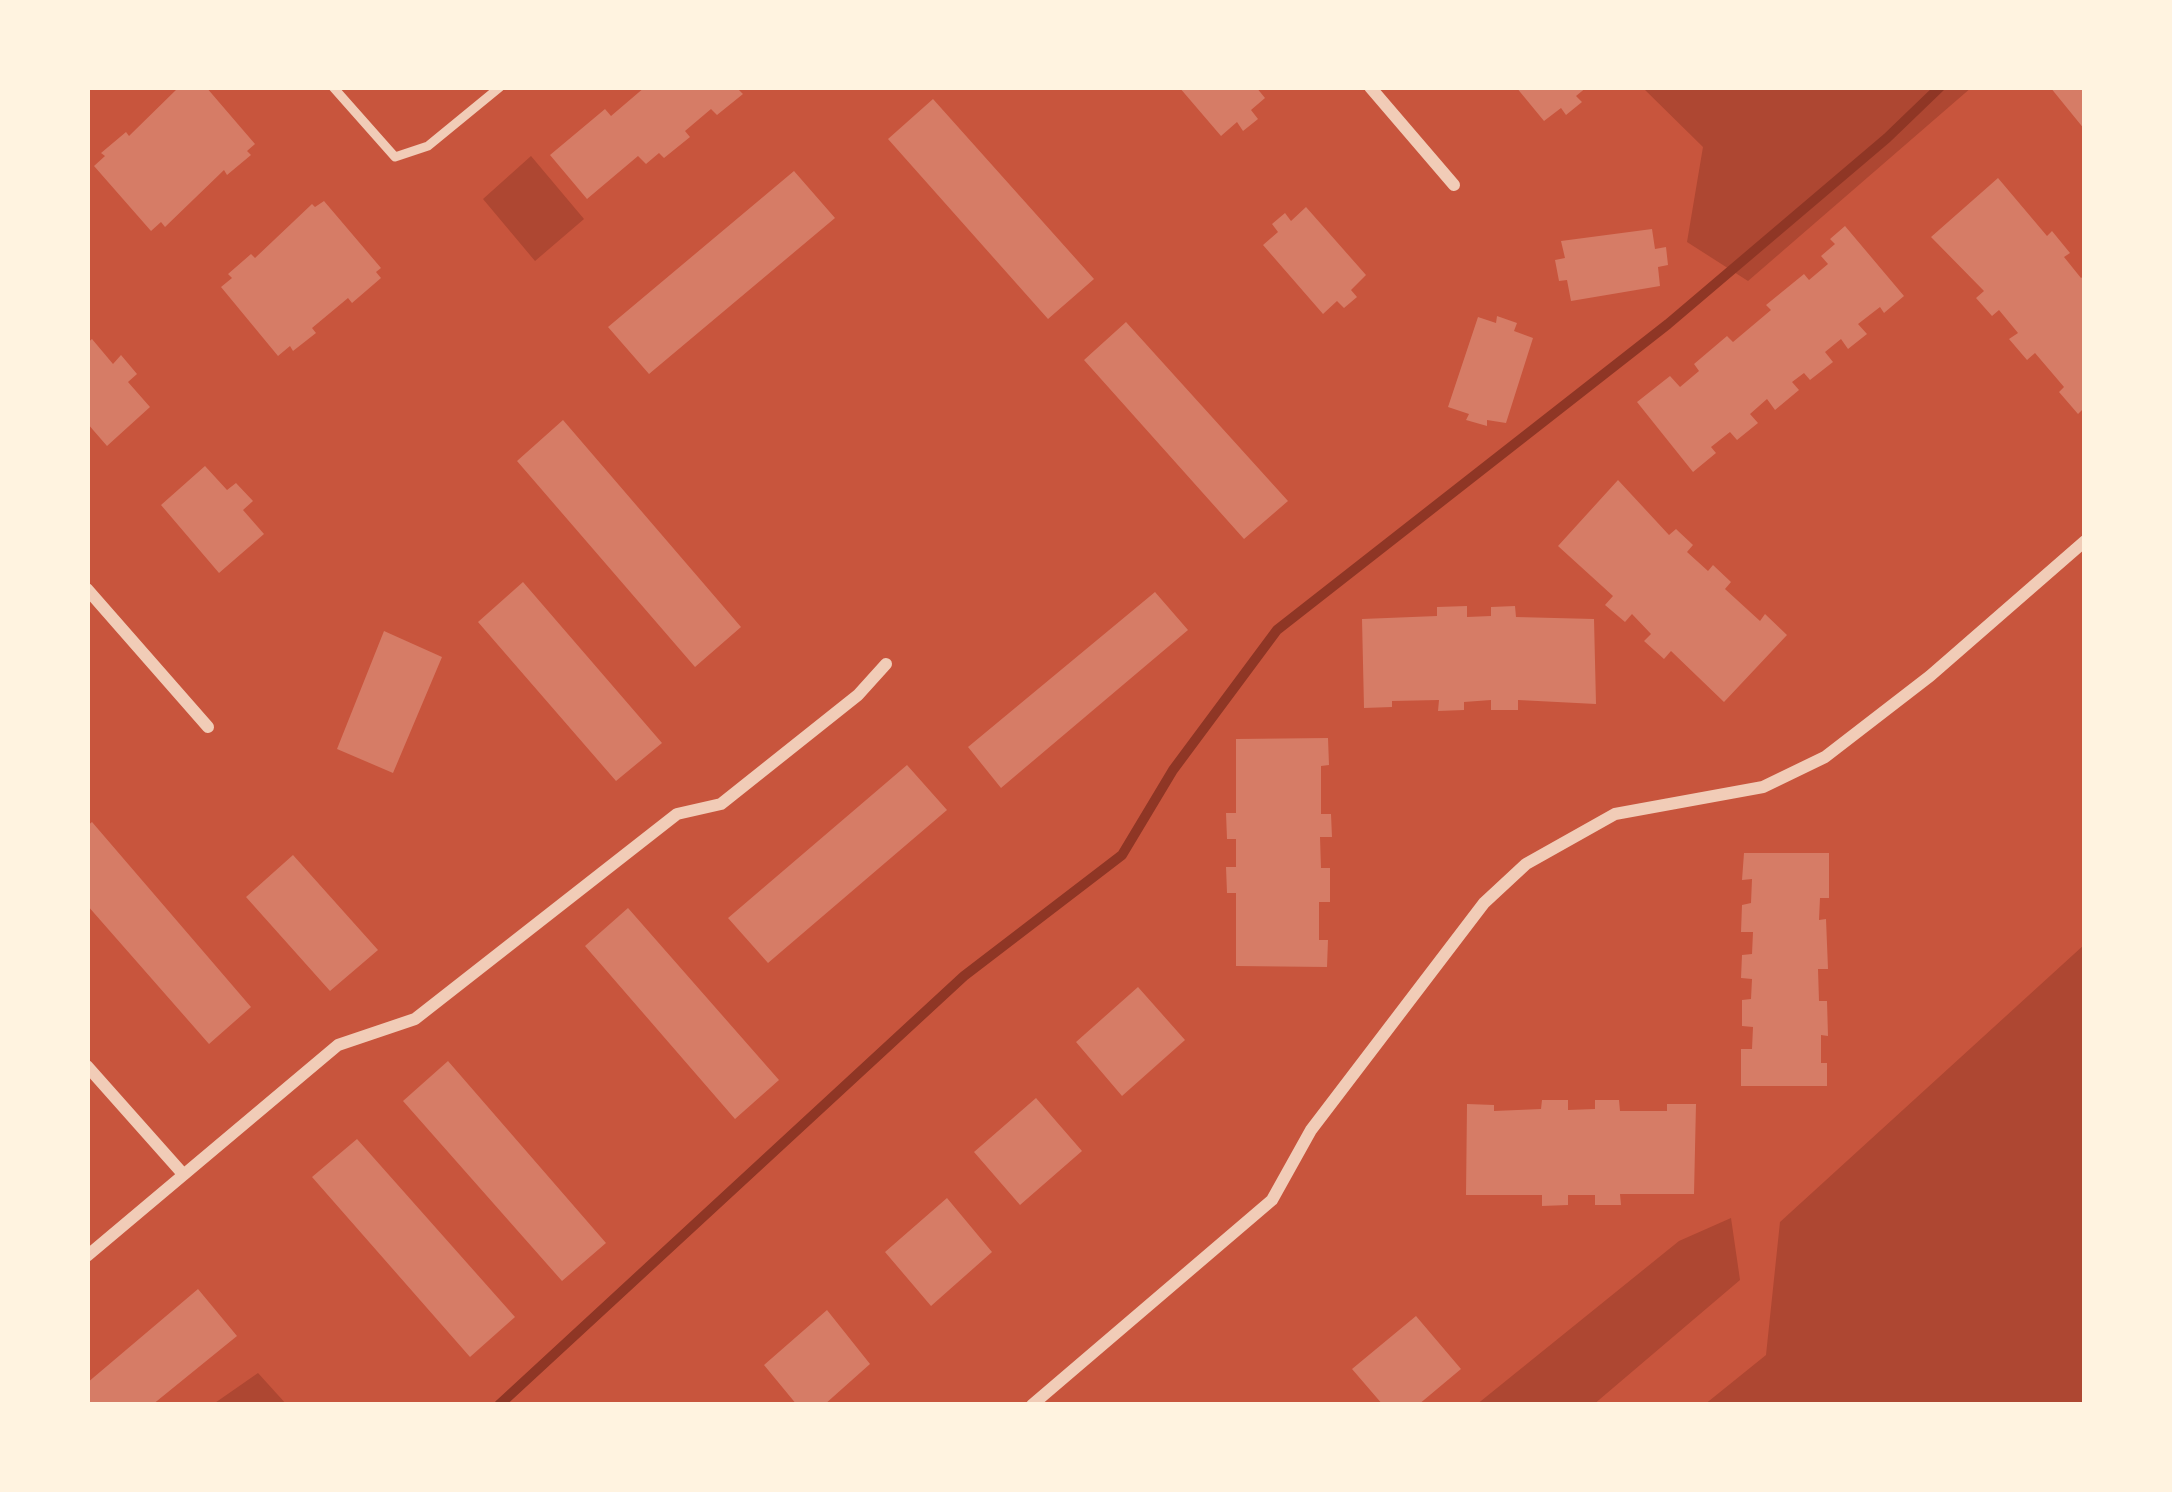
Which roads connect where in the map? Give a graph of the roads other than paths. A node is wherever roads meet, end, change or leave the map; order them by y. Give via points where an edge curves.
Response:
1 (333, 87) edge
2 (500, 87) edge
3 (1370, 87) edge
4 (1454, 185) dead end
5 (2085, 541) edge
6 (87, 589) edge
7 (886, 664) dead end
8 (208, 727) dead end
9 (87, 1066) edge
10 (183, 1174) junction
11 (87, 1256) edge
12 (1031, 1405) edge

1 - 2 lane via 395,157 428,146
3 - 4 street
5 - 12 street via 1825,757 1763,788 1615,814 1526,864 1484,903 1410,999 1311,1130 1272,1200
6 - 8 street
7 - 10 street via 721,804 676,814 415,1019 338,1045
9 - 10 street
10 - 11 street

